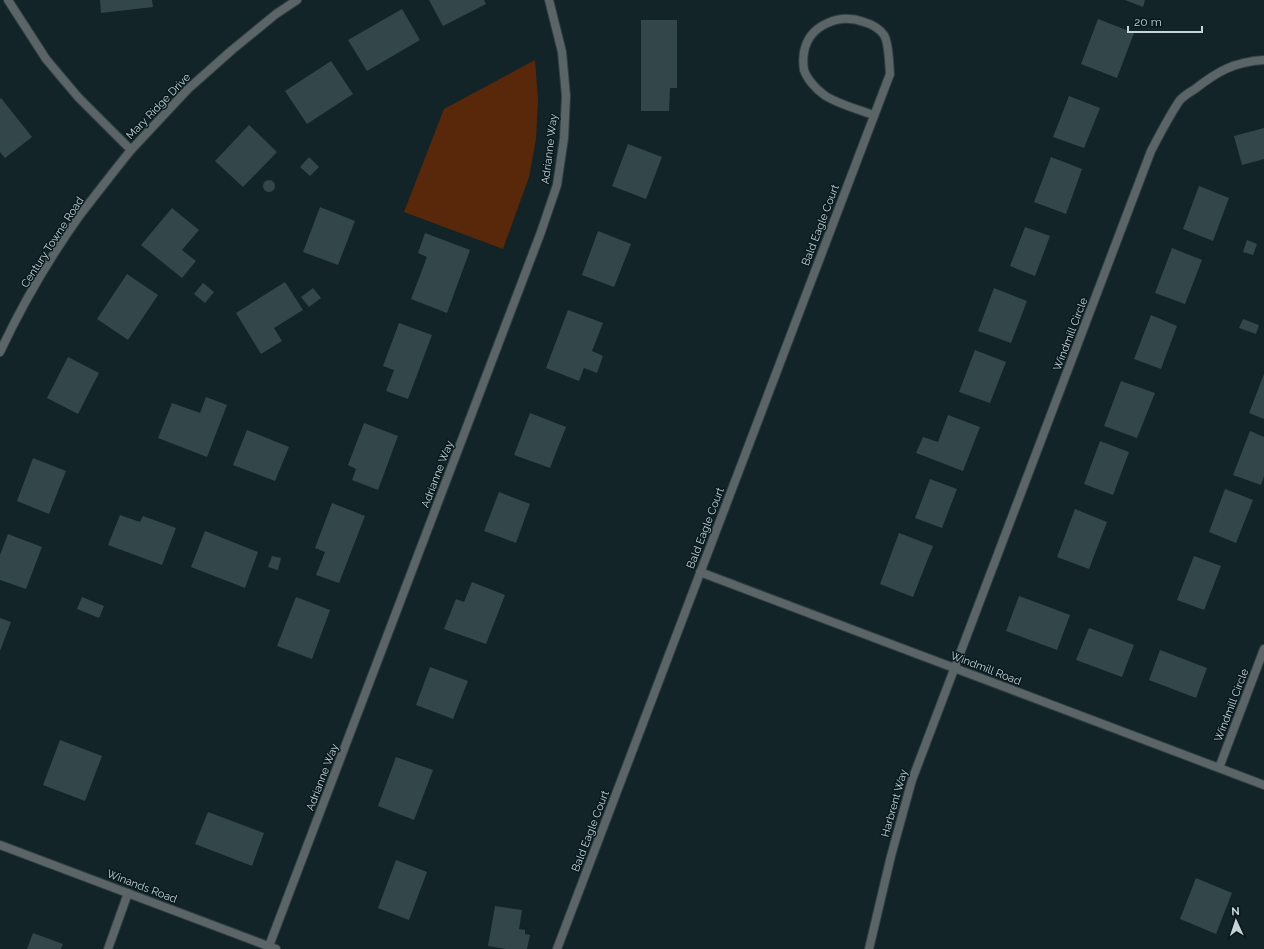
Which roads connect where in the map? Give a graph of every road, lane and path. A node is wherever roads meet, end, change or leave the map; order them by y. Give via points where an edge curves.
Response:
1 (8, 0) edge
2 (297, 0) edge
3 (549, 0) edge
4 (1264, 60) edge
5 (874, 115) junction
6 (131, 150) junction
7 (0, 352) edge
8 (700, 572) junction
9 (1264, 649) edge
10 (954, 668) junction
11 (1219, 768) junction
12 (1264, 785) edge
13 (0, 845) edge
14 (128, 893) junction
15 (273, 948) edge
16 (108, 949) edge
17 (557, 949) edge
18 (869, 949) edge

1 - 6 street, Mary Ridge Drive via 46,59 78,97
2 - 6 street, Mary Ridge Drive via 276,14 188,89
3 - 15 street, Adrianne Way via 562,52 566,96 564,138 557,185
4 - 10 street, Windmill Circle via 1224,69 1181,99 1151,151
5 - 5 street, Bald Eagle Court via 890,74 889,52 884,35 873,25 857,19 840,19 825,23 812,33 805,46 805,71 823,95
5 - 8 street, Bald Eagle Court
6 - 7 street, Century Towne Road via 80,216 38,280
8 - 10 street, Windmill Road
8 - 17 street, Bald Eagle Court
9 - 11 street, Windmill Circle
10 - 11 street, Windmill Road
10 - 18 street, Harbrent Way via 912,780
11 - 12 street, Windmill Road
13 - 14 street, Winands Road
14 - 15 street, Winands Road
14 - 16 street

